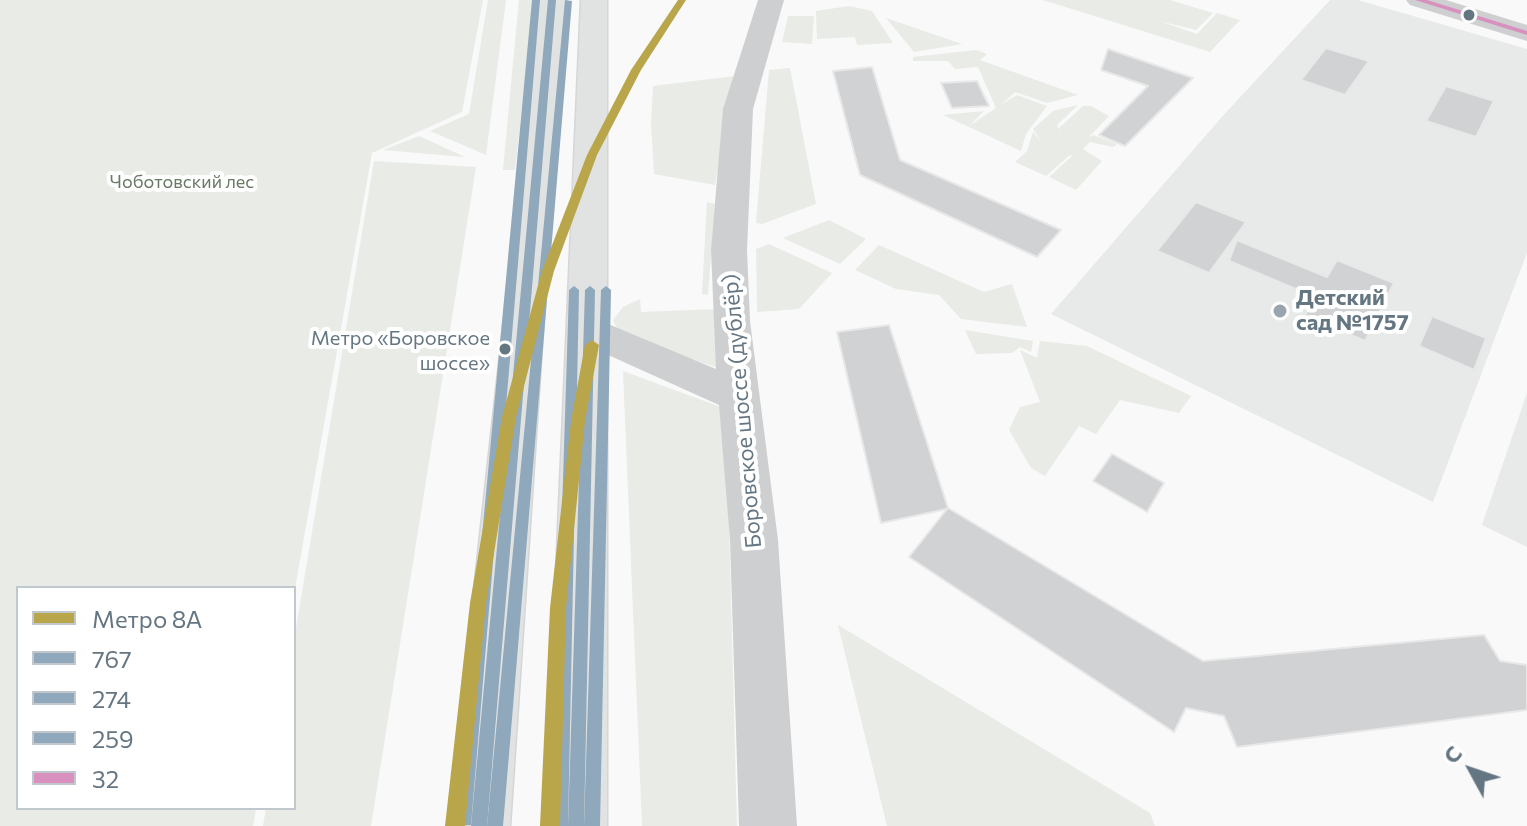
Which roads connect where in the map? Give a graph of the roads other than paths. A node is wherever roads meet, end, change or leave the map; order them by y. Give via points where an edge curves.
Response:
1 (552, 0) edge
2 (594, 0) edge
3 (771, 0) edge
4 (1419, 0) edge
5 (1527, 33) edge
6 (589, 330) junction
7 (738, 396) junction
8 (479, 826) edge
9 (576, 826) edge
10 (768, 826) edge

1 - 8 main road
2 - 6 main road
3 - 7 street, Боровское шоссе (дублёр) via 745,78 733,163 729,250
4 - 5 street
6 - 7 street
6 - 9 main road
7 - 10 street, Боровское шоссе (дублёр) via 754,540

